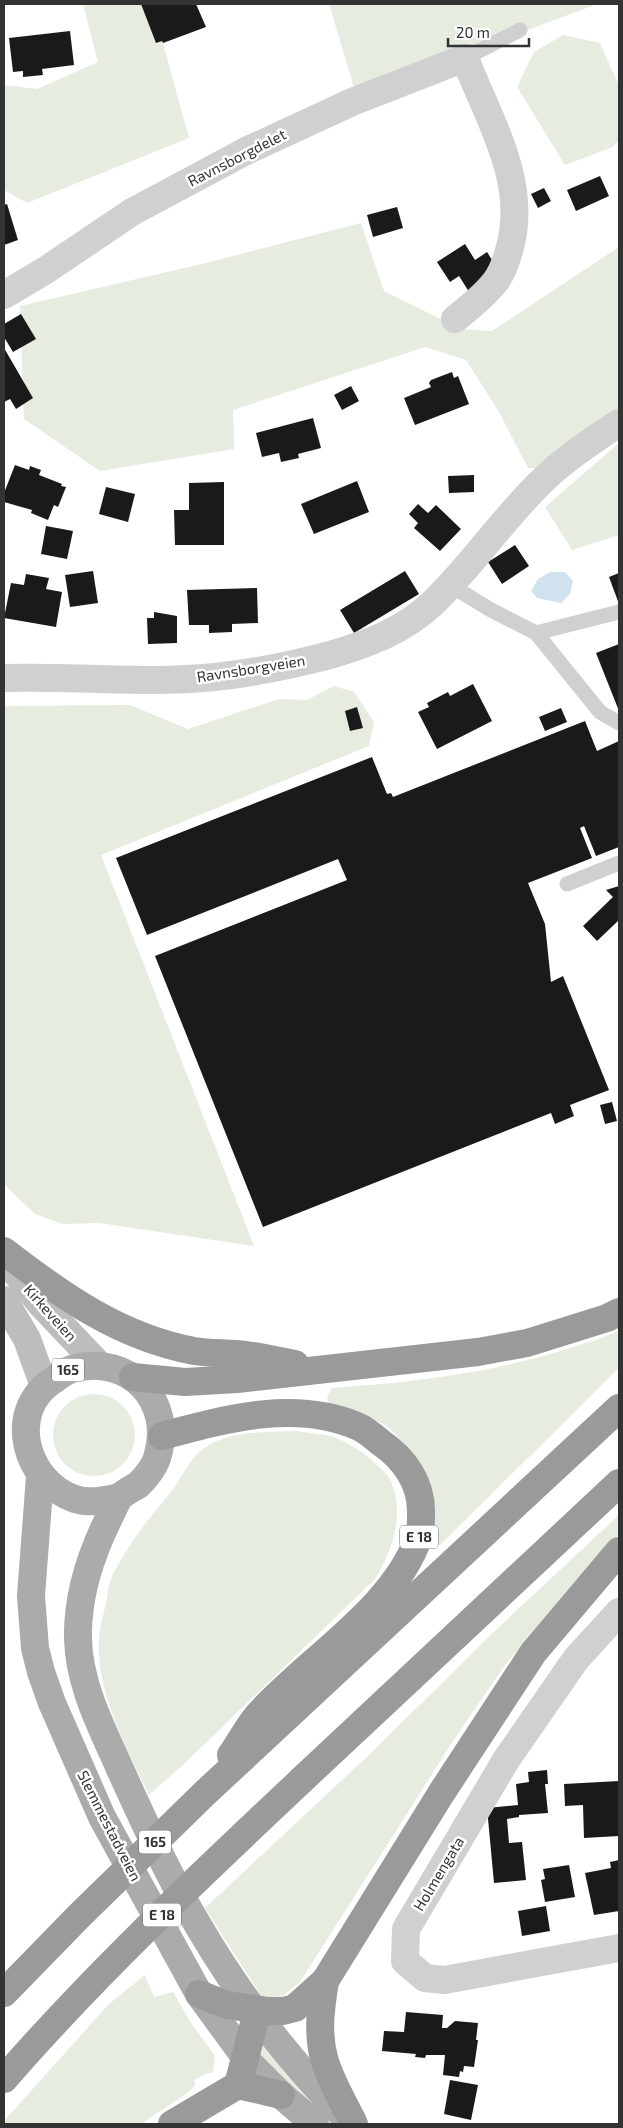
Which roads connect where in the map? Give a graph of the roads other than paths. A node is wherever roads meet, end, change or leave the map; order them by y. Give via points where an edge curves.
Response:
1 (520, 30) dead end
2 (465, 58) junction
3 (13, 290) edge
4 (456, 319) dead end
5 (619, 423) edge
6 (450, 585) junction
7 (619, 612) edge
8 (536, 632) junction
9 (4, 678) edge
10 (619, 723) edge
11 (619, 863) edge
12 (567, 884) dead end
13 (4, 1251) edge
14 (4, 1258) edge
15 (4, 1300) edge
16 (619, 1312) edge
17 (99, 1365) junction
18 (326, 1370) junction
19 (133, 1377) junction
20 (44, 1386) junction
21 (619, 1408) edge
22 (162, 1436) junction
23 (40, 1476) junction
24 (619, 1483) edge
25 (120, 1497) junction
26 (619, 1551) edge
27 (619, 1612) edge
28 (205, 1794) junction
29 (619, 1948) edge
30 (325, 1981) junction
31 (4, 1993) edge
32 (199, 1994) junction
33 (256, 2011) junction
34 (244, 2057) junction
35 (4, 2079) edge
36 (238, 2085) junction
37 (281, 2095) junction
38 (172, 2124) edge
39 (315, 2124) edge
40 (353, 2124) edge

1 - 2 lane, Ravnsborgdelet
2 - 3 street, Ravnsborgdelet via 352,102 246,151 132,212
2 - 4 street via 507,162 513,185 515,230 496,282
5 - 6 street, Ravnsborgveien via 542,481
6 - 8 lane
6 - 9 street, Ravnsborgveien via 432,604 396,631 362,646 291,666 214,677
7 - 8 lane
8 - 10 lane via 600,712
11 - 12 lane
13 - 18 highway via 71,1301 140,1336 195,1351 236,1354
14 - 17 main road, Kirkeveien via 41,1304
15 - 20 main road, Kirkeveien via 28,1340
16 - 18 highway via 508,1347
17 - 19 main road, 165
17 - 20 main road, 165 via 69,1369
18 - 19 highway via 211,1381
19 - 22 main road, 165 via 149,1393 159,1413
20 - 23 main road, 165 via 31,1406 26,1430 29,1454
21 - 28 highway, E 18
22 - 25 main road, 165 via 156,1461 147,1475
22 - 28 highway, E 18 via 217,1420 313,1414 360,1427 393,1450 413,1476 422,1500 420,1535 407,1564 385,1594 258,1715
23 - 25 main road, 165 via 57,1490 77,1499 98,1502
23 - 32 main road, Slemmestadveien / 165 via 31,1596 38,1662 52,1703 102,1817
24 - 35 highway, E 18 via 220,1858 30,2048
25 - 33 main road, 165 via 103,1529 83,1586 78,1625 80,1662 102,1727 180,1893 203,1934
26 - 30 highway via 533,1653
27 - 29 street, Holmengata via 576,1659 506,1760 406,1929 405,1960 426,1978 444,1980
28 - 31 highway, E 18 via 78,1916
30 - 33 highway via 295,2008
30 - 40 highway via 320,2012 322,2050
32 - 33 highway via 226,2005
32 - 34 main road, Slemmestadveien / 165
33 - 34 highway
33 - 40 main road, 165 via 313,2082
34 - 36 highway
34 - 37 main road, Slemmestadveien / 165
36 - 37 highway
36 - 38 highway
37 - 39 main road, Slemmestadveien / 165

